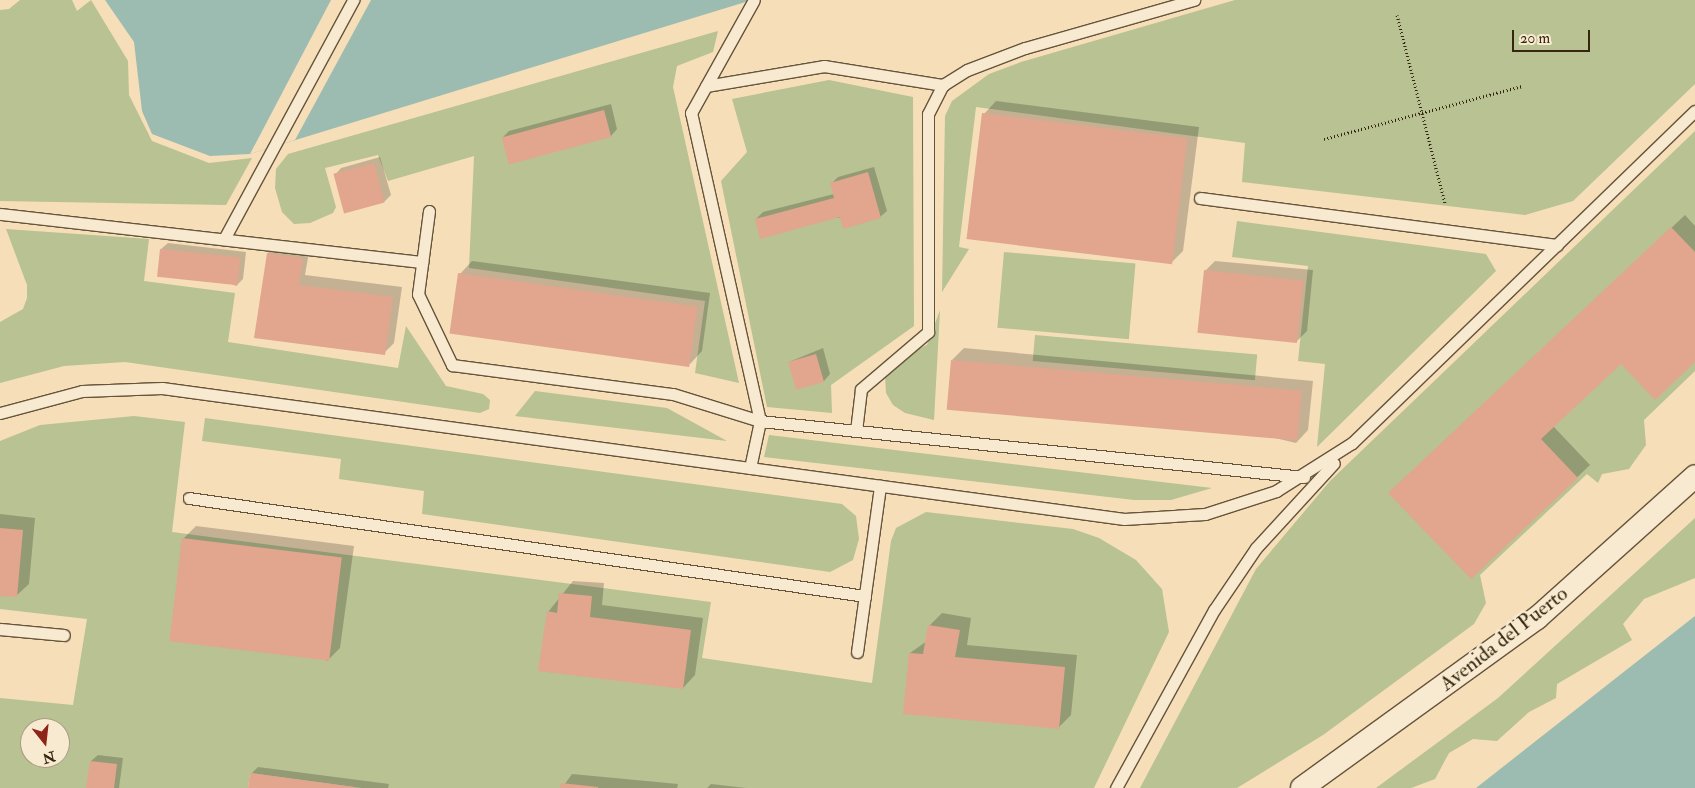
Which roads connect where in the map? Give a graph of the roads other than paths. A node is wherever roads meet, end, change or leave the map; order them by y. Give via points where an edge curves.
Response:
1 (353, 0) edge
2 (754, 0) edge
3 (1194, 0) edge
4 (943, 85) junction
5 (706, 86) junction
6 (1695, 111) edge
7 (1200, 198) dead end
8 (429, 211) dead end
9 (0, 214) edge
10 (224, 239) junction
11 (1557, 245) junction
12 (422, 262) junction
13 (0, 413) edge
14 (760, 421) junction
15 (856, 431) junction
16 (1352, 444) junction
17 (750, 468) junction
18 (1695, 476) edge
19 (1304, 477) junction
20 (880, 486) junction
21 (189, 498) dead end
22 (865, 596) junction
23 (0, 629) edge
24 (64, 635) dead end
25 (857, 652) dead end
26 (1116, 788) edge
27 (1302, 788) edge

1 - 10 lane
2 - 5 lane
3 - 4 lane via 1024,48 968,70
4 - 5 lane via 824,66
4 - 15 lane via 928,114 928,332 860,389
5 - 14 lane via 691,114
6 - 11 lane
7 - 11 lane
8 - 12 lane
9 - 10 lane
10 - 12 lane
11 - 16 lane
12 - 14 lane via 418,294 452,365 673,394
13 - 17 lane via 82,391 162,388
14 - 15 lane
14 - 17 lane
15 - 19 lane
16 - 19 lane
16 - 26 lane via 1256,548 1214,610
17 - 20 lane
18 - 27 street, Avenida del Puerto via 1537,618
19 - 20 lane via 1249,503 1154,520
20 - 22 lane
21 - 22 lane
22 - 25 lane
23 - 24 lane

